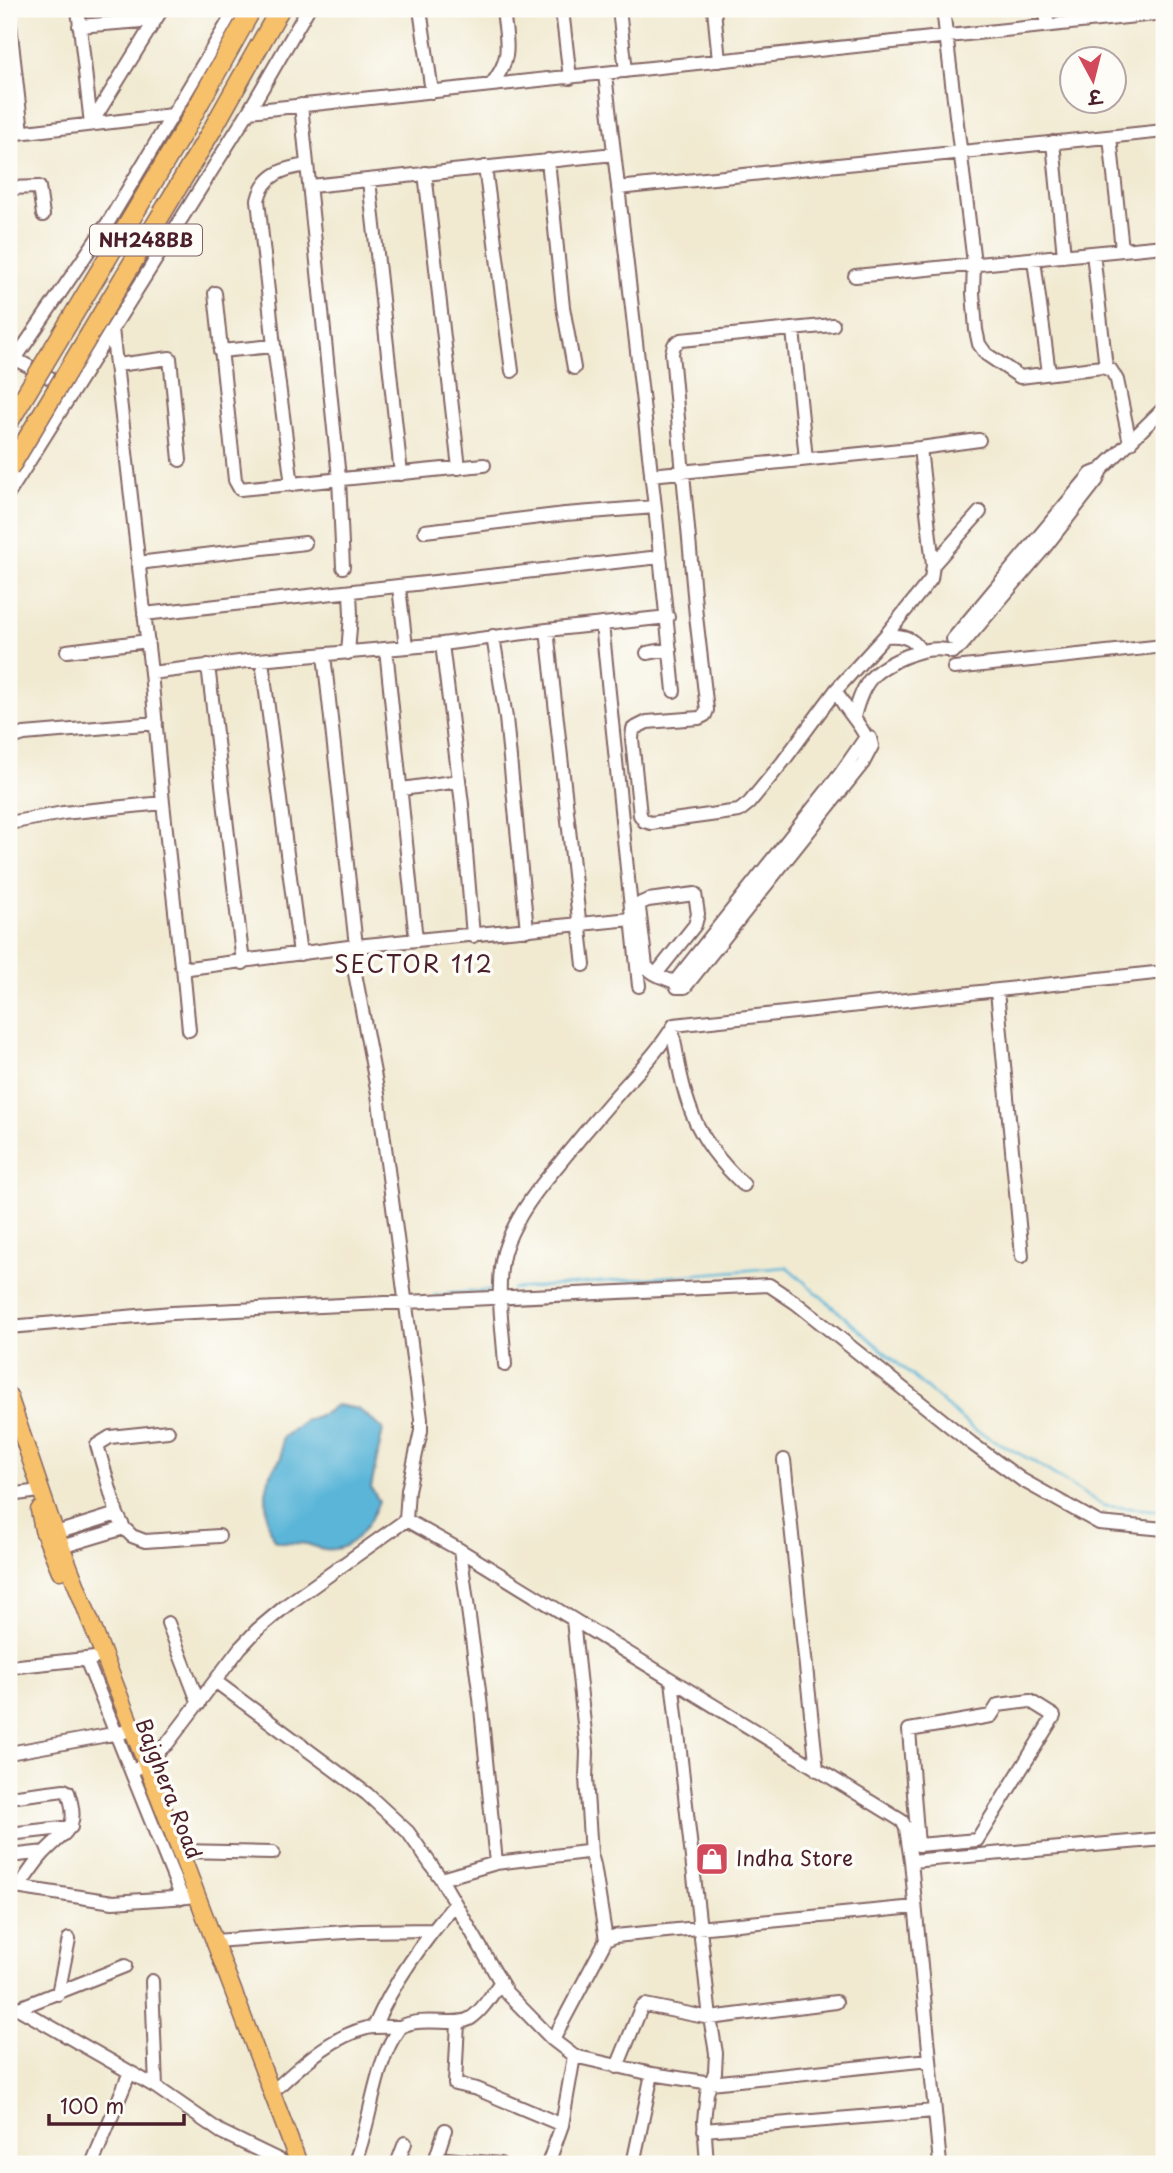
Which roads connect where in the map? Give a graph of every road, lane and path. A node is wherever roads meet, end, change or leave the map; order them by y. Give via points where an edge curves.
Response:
1 (78, 9) edge
2 (236, 9) edge
3 (252, 9) edge
4 (280, 9) edge
5 (308, 9) edge
6 (420, 9) edge
7 (503, 9) edge
8 (619, 9) edge
9 (713, 9) edge
10 (943, 9) edge
11 (1045, 9) edge
12 (562, 10) edge
13 (1164, 13) edge
14 (159, 15) edge
15 (9, 16) edge
16 (1048, 24) junction
17 (79, 26) junction
18 (946, 36) junction
19 (719, 61) junction
20 (626, 71) junction
21 (605, 74) junction
22 (570, 78) junction
23 (491, 85) junction
24 (432, 92) junction
25 (301, 105) junction
26 (249, 111) junction
27 (172, 115) junction
28 (91, 124) junction
29 (1164, 131) edge
30 (15, 133) edge
31 (1110, 137) junction
32 (1053, 142) junction
33 (959, 152) junction
34 (614, 154) junction
35 (548, 160) junction
36 (307, 166) junction
37 (485, 167) junction
38 (425, 173) junction
39 (369, 180) junction
40 (311, 186) junction
41 (9, 188) edge
42 (618, 188) junction
43 (43, 215) dead end
44 (1164, 246) edge
45 (1122, 249) junction
46 (1093, 253) junction
47 (1064, 256) junction
48 (1034, 260) junction
49 (974, 263) junction
50 (855, 276) dead end
51 (215, 293) dead end
52 (833, 325) dead end
53 (112, 329) junction
54 (793, 330) junction
55 (274, 346) junction
56 (220, 351) junction
57 (12, 364) edge
58 (117, 365) junction
59 (574, 368) dead end
60 (1105, 368) junction
61 (512, 371) dead end
62 (1049, 373) junction
63 (73, 390) junction
64 (1164, 408) edge
65 (9, 422) edge
66 (979, 440) dead end
67 (1130, 443) junction
68 (920, 448) junction
69 (806, 458) junction
70 (180, 460) dead end
71 (484, 465) dead end
72 (459, 468) junction
73 (9, 469) edge
74 (684, 472) junction
75 (401, 474) junction
76 (651, 475) junction
77 (339, 478) junction
78 (292, 485) junction
79 (9, 493) edge
80 (655, 507) junction
81 (980, 512) dead end
82 (425, 531) dead end
83 (305, 543) dead end
84 (660, 557) junction
85 (138, 563) junction
86 (933, 565) junction
87 (343, 567) dead end
88 (398, 587) junction
89 (350, 592) junction
90 (144, 614) junction
91 (668, 617) junction
92 (602, 624) junction
93 (547, 629) junction
94 (493, 636) junction
95 (884, 636) junction
96 (148, 641) junction
97 (442, 644) junction
98 (1164, 646) edge
99 (406, 647) junction
100 (386, 649) junction
101 (670, 649) junction
102 (67, 651) dead end
103 (920, 651) junction
104 (348, 653) junction
105 (647, 653) dead end
106 (324, 655) junction
107 (262, 661) junction
108 (208, 666) junction
109 (954, 668) dead end
110 (151, 673) junction
111 (836, 690) junction
112 (674, 691) dead end
113 (854, 717) junction
114 (156, 723) junction
115 (9, 739) edge
116 (459, 781) junction
117 (402, 789) junction
118 (163, 803) junction
119 (9, 822) edge
120 (631, 919) junction
121 (579, 925) junction
122 (527, 930) junction
123 (473, 936) junction
124 (416, 940) junction
125 (353, 947) junction
126 (300, 954) junction
127 (243, 963) junction
128 (584, 965) dead end
129 (183, 967) junction
130 (1164, 972) edge
131 (656, 974) junction
132 (639, 986) dead end
133 (997, 991) junction
134 (672, 1028) junction
135 (189, 1031) dead end
136 (744, 1185) dead end
137 (1022, 1256) dead end
138 (501, 1298) junction
139 (407, 1304) junction
140 (9, 1327) edge
141 (505, 1365) dead end
142 (9, 1396) edge
143 (9, 1430) edge
144 (168, 1431) dead end
145 (784, 1460) dead end
146 (32, 1492) junction
147 (9, 1495) edge
148 (117, 1514) junction
149 (406, 1520) junction
150 (124, 1528) junction
151 (1164, 1529) edge
152 (56, 1533) junction
153 (219, 1536) dead end
154 (460, 1550) junction
155 (573, 1620) junction
156 (168, 1623) dead end
157 (90, 1658) junction
158 (9, 1667) edge
159 (672, 1680) junction
160 (215, 1681) junction
161 (198, 1703) junction
162 (120, 1733) junction
163 (9, 1753) edge
164 (142, 1765) junction
165 (817, 1770) junction
166 (9, 1797) edge
167 (71, 1827) junction
168 (911, 1827) junction
169 (9, 1834) edge
170 (1164, 1839) edge
171 (180, 1850) junction
172 (45, 1852) junction
173 (273, 1853) dead end
174 (591, 1854) junction
175 (9, 1856) edge
176 (911, 1861) junction
177 (496, 1863) junction
178 (441, 1879) junction
179 (14, 1886) edge
180 (185, 1897) junction
181 (455, 1904) junction
182 (915, 1907) junction
183 (700, 1929) junction
184 (433, 1930) junction
185 (69, 1939) dead end
186 (606, 1940) junction
187 (214, 1941) junction
188 (125, 1966) dead end
189 (152, 1981) dead end
190 (500, 1983) junction
191 (58, 1994) junction
192 (835, 2002) dead end
193 (14, 2005) edge
194 (710, 2018) junction
195 (457, 2022) junction
196 (374, 2027) junction
197 (400, 2027) junction
198 (554, 2040) junction
199 (574, 2056) junction
200 (929, 2060) junction
201 (617, 2067) junction
202 (130, 2072) junction
203 (652, 2074) junction
204 (711, 2083) junction
205 (156, 2087) junction
206 (272, 2092) junction
207 (934, 2111) junction
208 (562, 2125) junction
209 (445, 2130) dead end
210 (704, 2130) junction
211 (405, 2143) dead end
212 (435, 2161) edge
213 (92, 2164) edge
214 (288, 2164) edge
215 (299, 2164) edge
216 (354, 2164) edge
217 (397, 2164) edge
218 (500, 2164) edge
219 (548, 2164) edge
220 (632, 2164) edge
221 (707, 2164) edge
222 (940, 2164) edge

1 - 17 street
2 - 27 street
3 - 65 highway, NH248BB, bridge
4 - 73 highway, NH248BB, bridge
5 - 26 street
6 - 24 street
7 - 23 street via 506,59
8 - 20 street
9 - 19 street
10 - 18 street
11 - 16 street
12 - 22 street
13 - 16 street
14 - 17 street
14 - 28 street
15 - 30 street
16 - 18 street
17 - 28 street
18 - 19 street
18 - 33 street
19 - 20 street
20 - 21 street
21 - 22 street
21 - 34 street
22 - 23 street
23 - 24 street
24 - 25 street
25 - 26 street
25 - 36 street
26 - 53 street
27 - 28 street
27 - 57 street via 109,221
28 - 30 street
29 - 31 street
31 - 32 street
31 - 45 street
32 - 33 street
32 - 47 street
33 - 42 street
33 - 49 street
34 - 35 street
34 - 42 street
35 - 37 street
35 - 59 street
36 - 40 street
36 - 55 street via 281,170 259,194
37 - 38 street
37 - 61 street
38 - 39 street
38 - 72 street
39 - 40 street
39 - 75 street
40 - 77 street
41 - 43 street via 39,187
42 - 76 street
44 - 45 street
45 - 46 street
46 - 47 street
46 - 60 street
47 - 48 street
48 - 49 street
48 - 62 street
49 - 50 street
49 - 62 street via 976,330 982,350 1020,377
51 - 56 street
52 - 54 street
53 - 58 street
53 - 63 street
54 - 69 street
54 - 74 street via 681,340 674,345
55 - 56 street
55 - 78 street
56 - 78 street via 236,486 243,490
57 - 63 street
58 - 70 street via 170,358
58 - 85 street
60 - 62 street
60 - 67 street via 1117,380
63 - 79 street
64 - 67 street
66 - 68 street
67 - 103 street via 1101,470 1045,547 977,618 961,646
68 - 69 street
68 - 86 street
69 - 74 street
71 - 72 street
72 - 75 street
74 - 76 street
74 - 111 street via 708,710 699,718 647,722 633,729 642,818 662,822 743,808
75 - 77 street
76 - 80 street
77 - 78 street
77 - 87 street
80 - 82 street
80 - 84 street
81 - 86 street
83 - 85 street
84 - 88 street
84 - 91 street
85 - 90 street
86 - 95 street via 932,579
88 - 89 street
88 - 99 street
89 - 90 street
89 - 104 street
90 - 96 street
91 - 92 street
91 - 101 street
92 - 93 street
92 - 120 street
93 - 94 street
93 - 121 street
94 - 97 street
94 - 122 street
95 - 103 street via 912,640
95 - 111 street
96 - 102 street
96 - 110 street
97 - 99 street
97 - 116 street
98 - 109 street
99 - 100 street
100 - 104 street
100 - 117 street
101 - 105 street
101 - 112 street
103 - 113 street via 876,672 863,690
104 - 106 street
106 - 107 street
106 - 125 street
107 - 108 street
107 - 126 street
108 - 110 street
108 - 127 street
110 - 114 street
111 - 113 street
113 - 131 street via 870,738 867,757 833,792 685,987
114 - 115 street
114 - 118 street
116 - 117 street
116 - 123 street
117 - 124 street
118 - 119 street
118 - 129 street
120 - 121 street
120 - 132 street
121 - 122 street
121 - 128 street
122 - 123 street
123 - 124 street
124 - 125 street
125 - 126 street
125 - 139 street
126 - 127 street
127 - 129 street
129 - 135 street
130 - 133 street
131 - 131 street via 645,960 640,905 695,894 695,925
133 - 134 street
133 - 137 street
134 - 136 street via 693,1120 713,1154
134 - 138 street via 523,1213 504,1252
138 - 139 street
138 - 141 street
138 - 151 street via 772,1285 1022,1480 1099,1523
139 - 140 street via 172,1313
139 - 149 street via 421,1424
142 - 152 main road, Bajghera Road
143 - 146 main road, Bajghera Road
144 - 148 street via 110,1437 97,1445
145 - 165 street
146 - 147 street
146 - 157 main road, Bajghera Road
148 - 150 street
148 - 152 street
149 - 154 street
149 - 160 street via 267,1621
150 - 152 street
150 - 153 street via 145,1541
152 - 164 main road, Bajghera Road
154 - 155 street
154 - 177 street
155 - 159 street
155 - 174 street via 587,1752
156 - 161 street
157 - 158 street
157 - 162 main road, Bajghera Road
159 - 165 street
159 - 183 street
160 - 161 street
160 - 178 street via 367,1794 408,1832
161 - 164 street via 167,1744
162 - 163 street
162 - 164 main road, Bajghera Road
162 - 180 street
164 - 171 main road, Bajghera Road
164 - 180 main road, Bajghera Road
165 - 168 street
166 - 167 street via 66,1791
167 - 169 street
167 - 172 street
168 - 168 street via 909,1730 991,1716 998,1705 1030,1701 1054,1716 977,1840 918,1845
168 - 176 street
170 - 176 street
171 - 173 street
171 - 187 main road, Bajghera Road
172 - 175 street
172 - 179 street
174 - 177 street
174 - 186 street
176 - 182 street
177 - 178 street
178 - 181 street
179 - 180 street via 113,1902
180 - 214 main road, Bajghera Road
181 - 184 street
181 - 190 street
182 - 183 street
182 - 200 street
183 - 186 street
183 - 194 street
184 - 187 street
184 - 196 street via 393,1988
185 - 191 street
186 - 198 street
187 - 206 main road, Bajghera Road
188 - 191 street
189 - 205 street
190 - 195 street via 474,2016
190 - 198 street
191 - 193 street
192 - 194 street
193 - 202 street
194 - 201 street via 642,2006
194 - 204 street via 716,2053
195 - 197 street via 420,2021
195 - 208 street via 455,2084
196 - 197 street
196 - 206 street via 323,2049
197 - 216 street via 383,2065
198 - 199 street
199 - 201 street
199 - 208 street
200 - 204 street
200 - 207 street
201 - 203 street
202 - 205 street
202 - 213 street
203 - 204 street
203 - 220 street
204 - 210 street
205 - 214 street via 221,2132
206 - 215 main road, Bajghera Road
207 - 210 street
207 - 222 street
208 - 219 street
209 - 212 street
210 - 221 street
211 - 217 street
212 - 218 street

